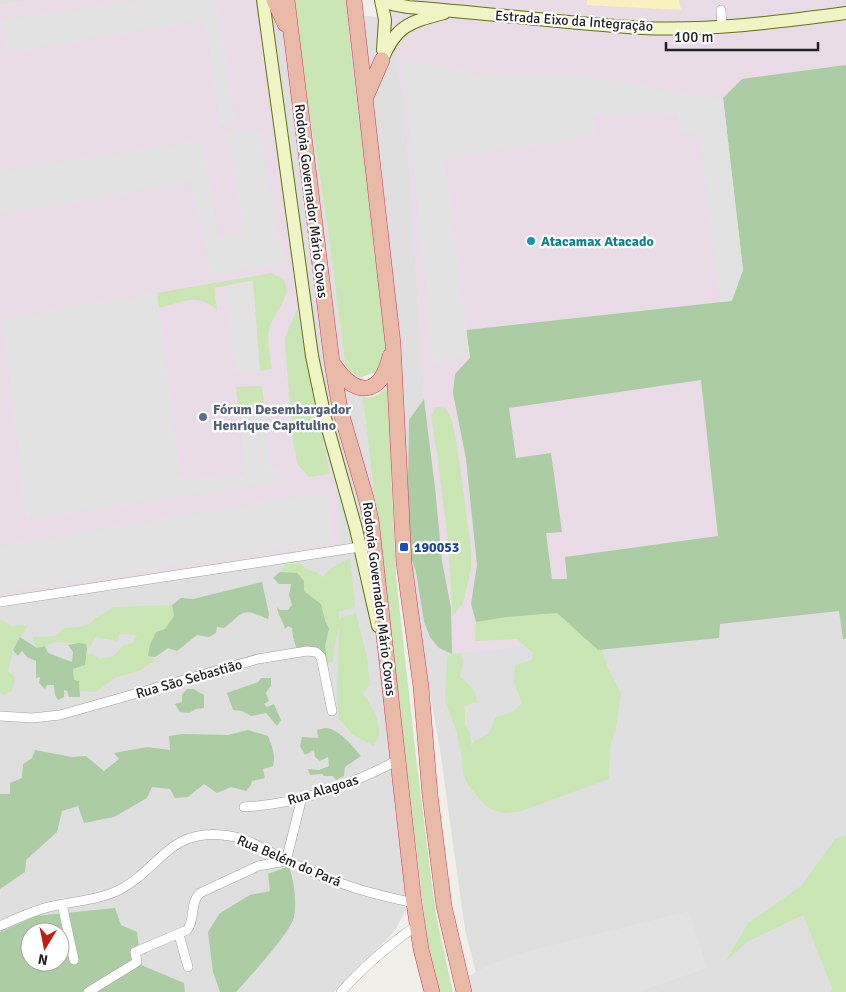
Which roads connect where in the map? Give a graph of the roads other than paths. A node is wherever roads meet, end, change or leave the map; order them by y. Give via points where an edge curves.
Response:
1 (263, 0) edge
2 (274, 0) edge
3 (287, 0) edge
4 (354, 0) edge
5 (381, 0) edge
6 (385, 0) edge
7 (721, 10) dead end
8 (451, 11) junction
9 (846, 13) edge
10 (722, 26) junction
11 (291, 38) junction
12 (382, 60) junction
13 (365, 98) junction
14 (393, 344) junction
15 (332, 362) junction
16 (360, 547) junction
17 (0, 602) edge
18 (386, 649) junction
19 (332, 711) dead end
20 (0, 716) edge
21 (398, 760) junction
22 (302, 797) junction
23 (244, 807) dead end
24 (286, 861) junction
25 (414, 903) junction
26 (62, 904) junction
27 (417, 925) junction
28 (0, 926) edge
29 (179, 935) junction
30 (74, 960) dead end
31 (188, 967) dead end
32 (88, 992) edge
33 (341, 992) edge
34 (432, 992) edge
35 (464, 992) edge

1 - 16 main road via 312,356 327,426
2 - 11 highway
3 - 11 highway, Rodovia Governador Mário Covas
4 - 13 highway
5 - 12 main road via 386,25
6 - 8 main road, Estrada Eixo da Integração via 398,5
7 - 10 street
8 - 10 main road, Estrada Eixo da Integração via 642,28
8 - 12 main road, Estrada Eixo da Integração via 405,27 391,41
9 - 10 main road, Estrada Eixo da Integração
11 - 15 highway, Rodovia Governador Mário Covas
12 - 13 highway
13 - 14 highway
14 - 15 highway via 386,374 371,387 349,383
14 - 35 highway via 404,563 444,906
15 - 18 highway, Rodovia Governador Mário Covas via 340,409 368,506
16 - 17 street
16 - 18 main road via 375,616
18 - 21 highway, Rodovia Governador Mário Covas
19 - 20 street, Rua São Sebastião via 321,657 316,652 307,651 258,660 60,715 32,718
21 - 22 street, Rua Alagoas via 356,781
21 - 25 highway, Rodovia Governador Mário Covas
22 - 23 street, Rua Alagoas via 278,804
22 - 24 street
24 - 25 street, Rua Belém do Pará via 352,887
24 - 26 street, Rua Belém do Pará via 262,846 238,838 208,834 192,837 167,850 122,888 103,896
24 - 29 street via 258,866 200,893 194,902 190,927
25 - 27 highway, Rodovia Governador Mário Covas
26 - 28 street, Rua Belém do Pará via 30,912
26 - 30 street
27 - 33 street via 374,958
27 - 34 highway, Rodovia Governador Mário Covas
29 - 31 street
29 - 32 street via 135,952 137,962

